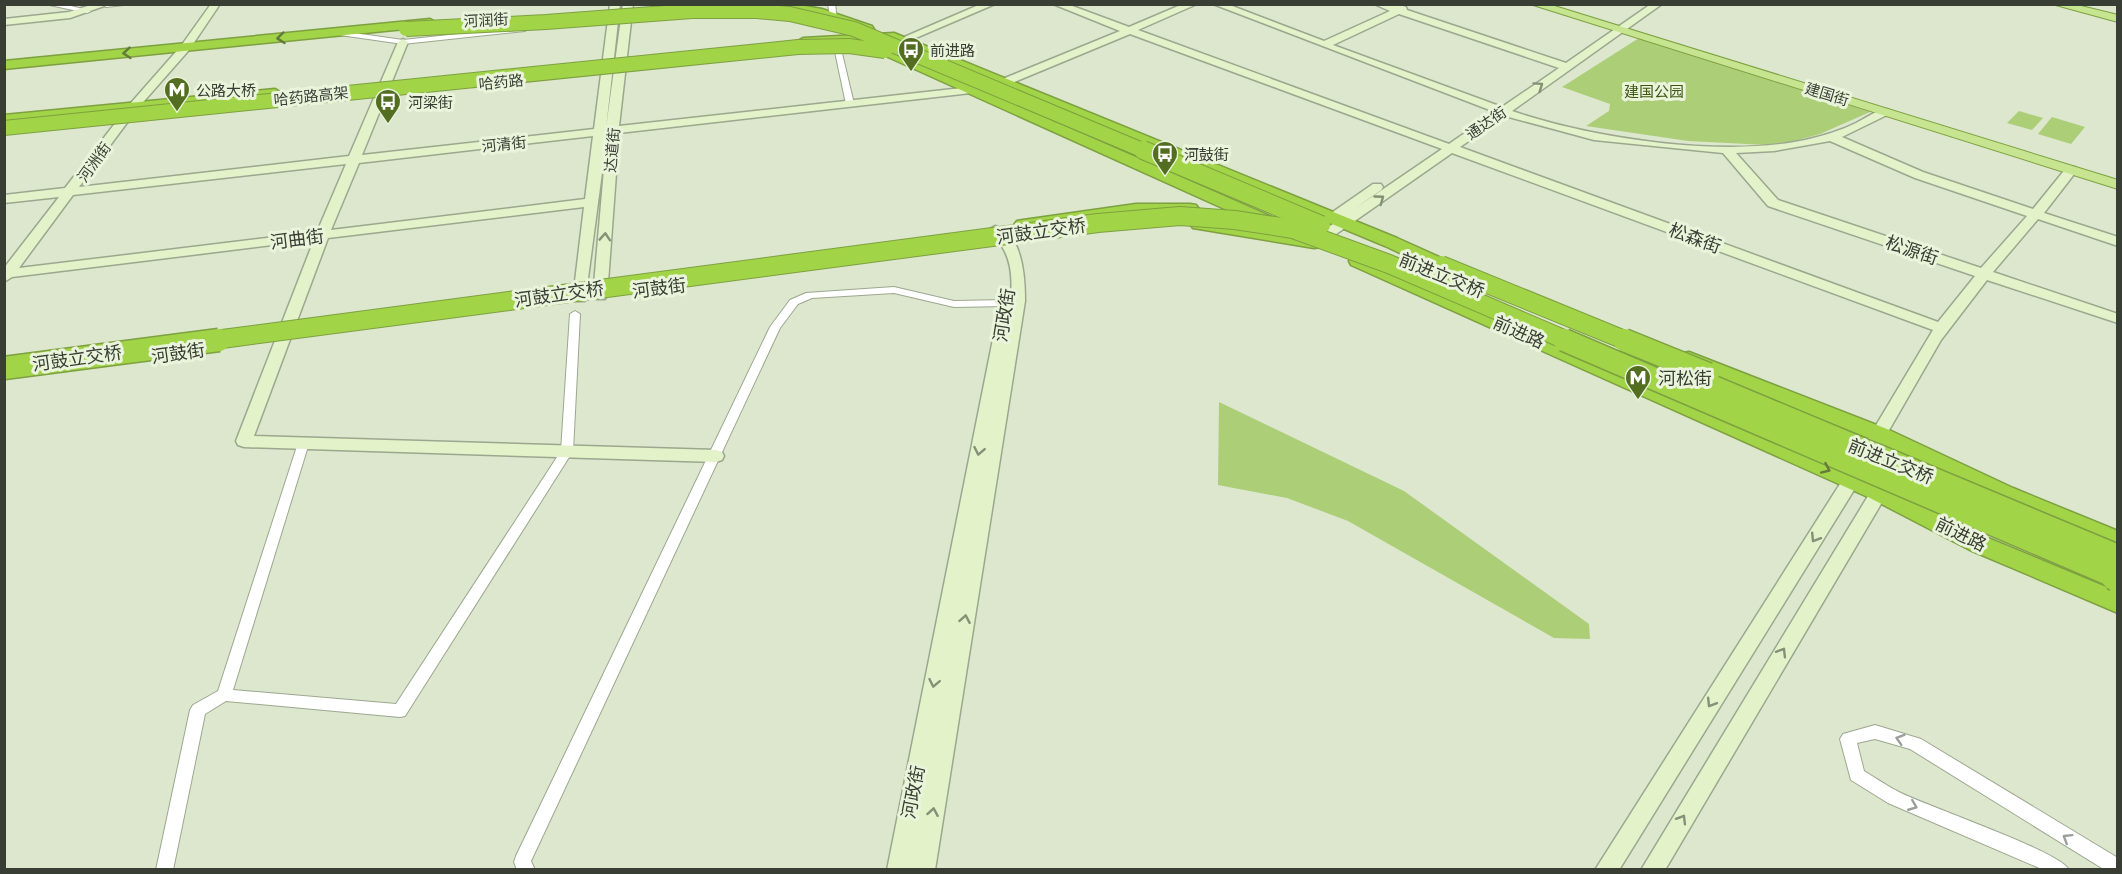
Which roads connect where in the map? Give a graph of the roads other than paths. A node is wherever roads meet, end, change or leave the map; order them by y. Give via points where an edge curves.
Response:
1 (48, 4) edge
2 (129, 4) edge
3 (206, 4) edge
4 (216, 4) edge
5 (742, 4) edge
6 (977, 4) edge
7 (991, 4) edge
8 (1057, 4) edge
9 (1192, 4) edge
10 (1217, 4) edge
11 (1378, 4) edge
12 (1411, 4) edge
13 (1535, 4) edge
14 (1552, 4) edge
15 (1642, 4) edge
16 (1658, 4) edge
17 (2056, 4) edge
18 (2082, 4) edge
19 (106, 5) edge
20 (761, 7) edge
21 (832, 10) edge
22 (87, 11) junction
23 (619, 11) edge
24 (1397, 11) junction
25 (2118, 13) edge
26 (2118, 19) edge
27 (4, 22) edge
28 (1615, 26) junction
29 (339, 32) junction
30 (1130, 32) junction
31 (405, 36) junction
32 (872, 41) junction
33 (1324, 45) junction
34 (179, 48) junction
35 (930, 62) junction
36 (1554, 63) junction
37 (4, 65) edge
38 (615, 66) junction
39 (1566, 67) junction
40 (1003, 83) junction
41 (384, 89) junction
42 (971, 90) junction
43 (850, 104) junction
44 (134, 106) junction
45 (1491, 107) junction
46 (1503, 112) junction
47 (1885, 112) junction
48 (4, 120) edge
49 (124, 120) junction
50 (4, 128) edge
51 (613, 132) junction
52 (4, 133) edge
53 (599, 133) junction
54 (1832, 137) junction
55 (1443, 147) junction
56 (1727, 150) junction
57 (353, 160) junction
58 (2071, 170) junction
59 (2118, 178) edge
60 (1185, 184) junction
61 (2118, 185) edge
62 (71, 193) junction
63 (4, 200) edge
64 (590, 202) junction
65 (1171, 208) junction
66 (1245, 211) junction
67 (2038, 215) junction
68 (1339, 221) junction
69 (1293, 229) joint
70 (322, 236) junction
71 (1001, 238) junction
72 (1391, 242) junction
73 (2118, 242) edge
74 (1314, 243) junction
75 (1982, 274) junction
76 (6, 275) edge
77 (601, 289) junction
78 (579, 299) junction
79 (1007, 303) junction
80 (2118, 320) edge
81 (1942, 328) junction
82 (287, 331) junction
83 (4, 361) edge
84 (4, 368) edge
85 (4, 377) edge
86 (1879, 434) junction
87 (303, 443) junction
88 (1905, 448) junction
89 (567, 451) junction
90 (716, 456) junction
91 (1851, 480) junction
92 (1878, 492) junction
93 (2005, 508) junction
94 (2118, 541) edge
95 (2118, 556) edge
96 (2118, 578) edge
97 (2118, 593) edge
98 (2118, 603) edge
99 (224, 695) junction
100 (2118, 868) edge
101 (164, 870) edge
102 (527, 870) edge
103 (899, 870) edge
104 (923, 870) edge
105 (1606, 870) edge
106 (1652, 870) edge
107 (2061, 870) edge

1 - 22 street
2 - 19 street
3 - 34 street
4 - 34 street
5 - 23 highway, 河润街
6 - 32 street, 哈药路
7 - 32 street, 哈药路
8 - 30 street, 松森街
9 - 30 street, 河清街
10 - 33 street
11 - 24 street
12 - 24 street
13 - 28 main road, 建国街
14 - 28 main road, 建国街
15 - 28 street, 通达街
16 - 28 street, 通达街
17 - 26 main road
18 - 25 main road
19 - 22 street
20 - 21 highway
20 - 31 highway, bridge
20 - 35 highway, 前进立交桥, bridge via 840,23
21 - 32 highway
22 - 27 street
23 - 29 highway, 河润街 via 399,24
23 - 31 street, 河润街
23 - 38 street, 达道街
24 - 33 street
24 - 36 street
28 - 36 street, 通达街
28 - 39 street, 通达街
28 - 47 main road, 建国街
28 - 59 main road, 建国街
29 - 31 highway
29 -> 34 highway, 河润街
30 - 40 street, 河清街
30 - 55 street, 松森街
31 - 41 street
32 - 38 highway, 哈药路
32 - 40 highway
32 - 42 highway, 前进路
32 - 43 street
33 - 45 street
34 -> 37 highway, 河润街
34 - 44 street, 河洲街
35 - 50 highway, 哈药路高架, bridge via 873,49 798,47
35 - 93 highway, 前进立交桥, bridge
36 - 39 street
36 - 45 street, 通达街
38 - 41 highway, 哈药路
38 - 51 street, 达道街
38 - 53 street
46 -> 39 street, 通达街
40 - 42 street, 河清街
40 - 68 highway
41 - 44 highway, 哈药路
41 - 49 highway, 哈药路
41 - 57 street
42 - 43 street, 河清街
42 - 60 highway, 前进路
43 - 51 street, 河清街
44 - 48 highway, 哈药路
44 - 49 street, 河洲街
45 - 46 street
45 - 55 street, 通达街
46 - 55 street, 通达街
46 - 56 street via 1596,136
47 - 54 street
47 - 58 main road, 建国街
49 - 52 highway, 哈药路
49 - 62 street, 河洲街
51 - 53 street, 河清街
77 -> 51 street, 达道街
53 - 57 street, 河清街
53 - 64 street
54 - 56 street via 1788,147
54 - 67 street via 1919,175
55 - 68 street, 通达街
55 - 81 street, 松森街
56 - 75 street, 松源街 via 1773,203
57 - 62 street, 河清街
57 - 70 street
58 - 61 main road, 建国街
58 - 67 street
60 - 65 highway via 1188,196
60 - 66 highway, 前进路
62 - 63 street, 河清街
62 - 76 street, 河洲街
64 - 70 street, 河曲街
64 - 78 street
65 - 66 highway, 河鼓街
65 - 71 highway, 河鼓街 via 1083,215
66 - 68 highway, 河鼓街
66 - 74 highway, 前进路
67 - 73 street
67 - 75 street
68 - 72 highway
68 - 74 street, 通达街
69 - 84 highway, 河鼓立交桥, bridge via 1180,216 1098,223
69 - 96 highway, 前进立交桥, bridge via 1389,264
70 - 76 street, 河曲街
70 - 82 street
71 - 74 highway, 河鼓街 via 1113,227 1204,224
71 - 77 highway, 河鼓街
71 - 79 street, 河政街 via 1009,274
104 -> 71 street, 河政街 via 1018,301 1019,272
72 - 86 highway via 1450,261
72 - 93 highway, bridge via 1835,426 1937,471
74 -> 91 highway, 前进路
75 - 80 street, 松源街
75 - 81 street
77 - 78 highway, 河鼓街
78 - 82 highway, 河鼓街
78 - 89 street
79 - 90 street via 954,304 894,290 810,295 794,302 775,327
79 -> 103 street, 河政街
81 - 86 street
82 - 83 highway, 河鼓街
82 - 85 highway, 河鼓街
82 - 87 street via 244,441
86 - 88 highway
86 - 91 street
87 - 89 street
87 - 99 street
88 - 92 street
88 - 94 highway
89 - 90 street
89 - 99 street via 400,711
90 - 102 street via 522,862
91 - 92 highway, 前进路
91 -> 105 street
92 - 97 highway
92 - 98 highway, 前进路 via 1979,544
106 -> 92 street
93 - 95 highway, 前进立交桥, bridge
99 - 101 street via 198,710
100 -> 107 street via 1915,744 1875,732 1848,739 1857,775 1894,798

